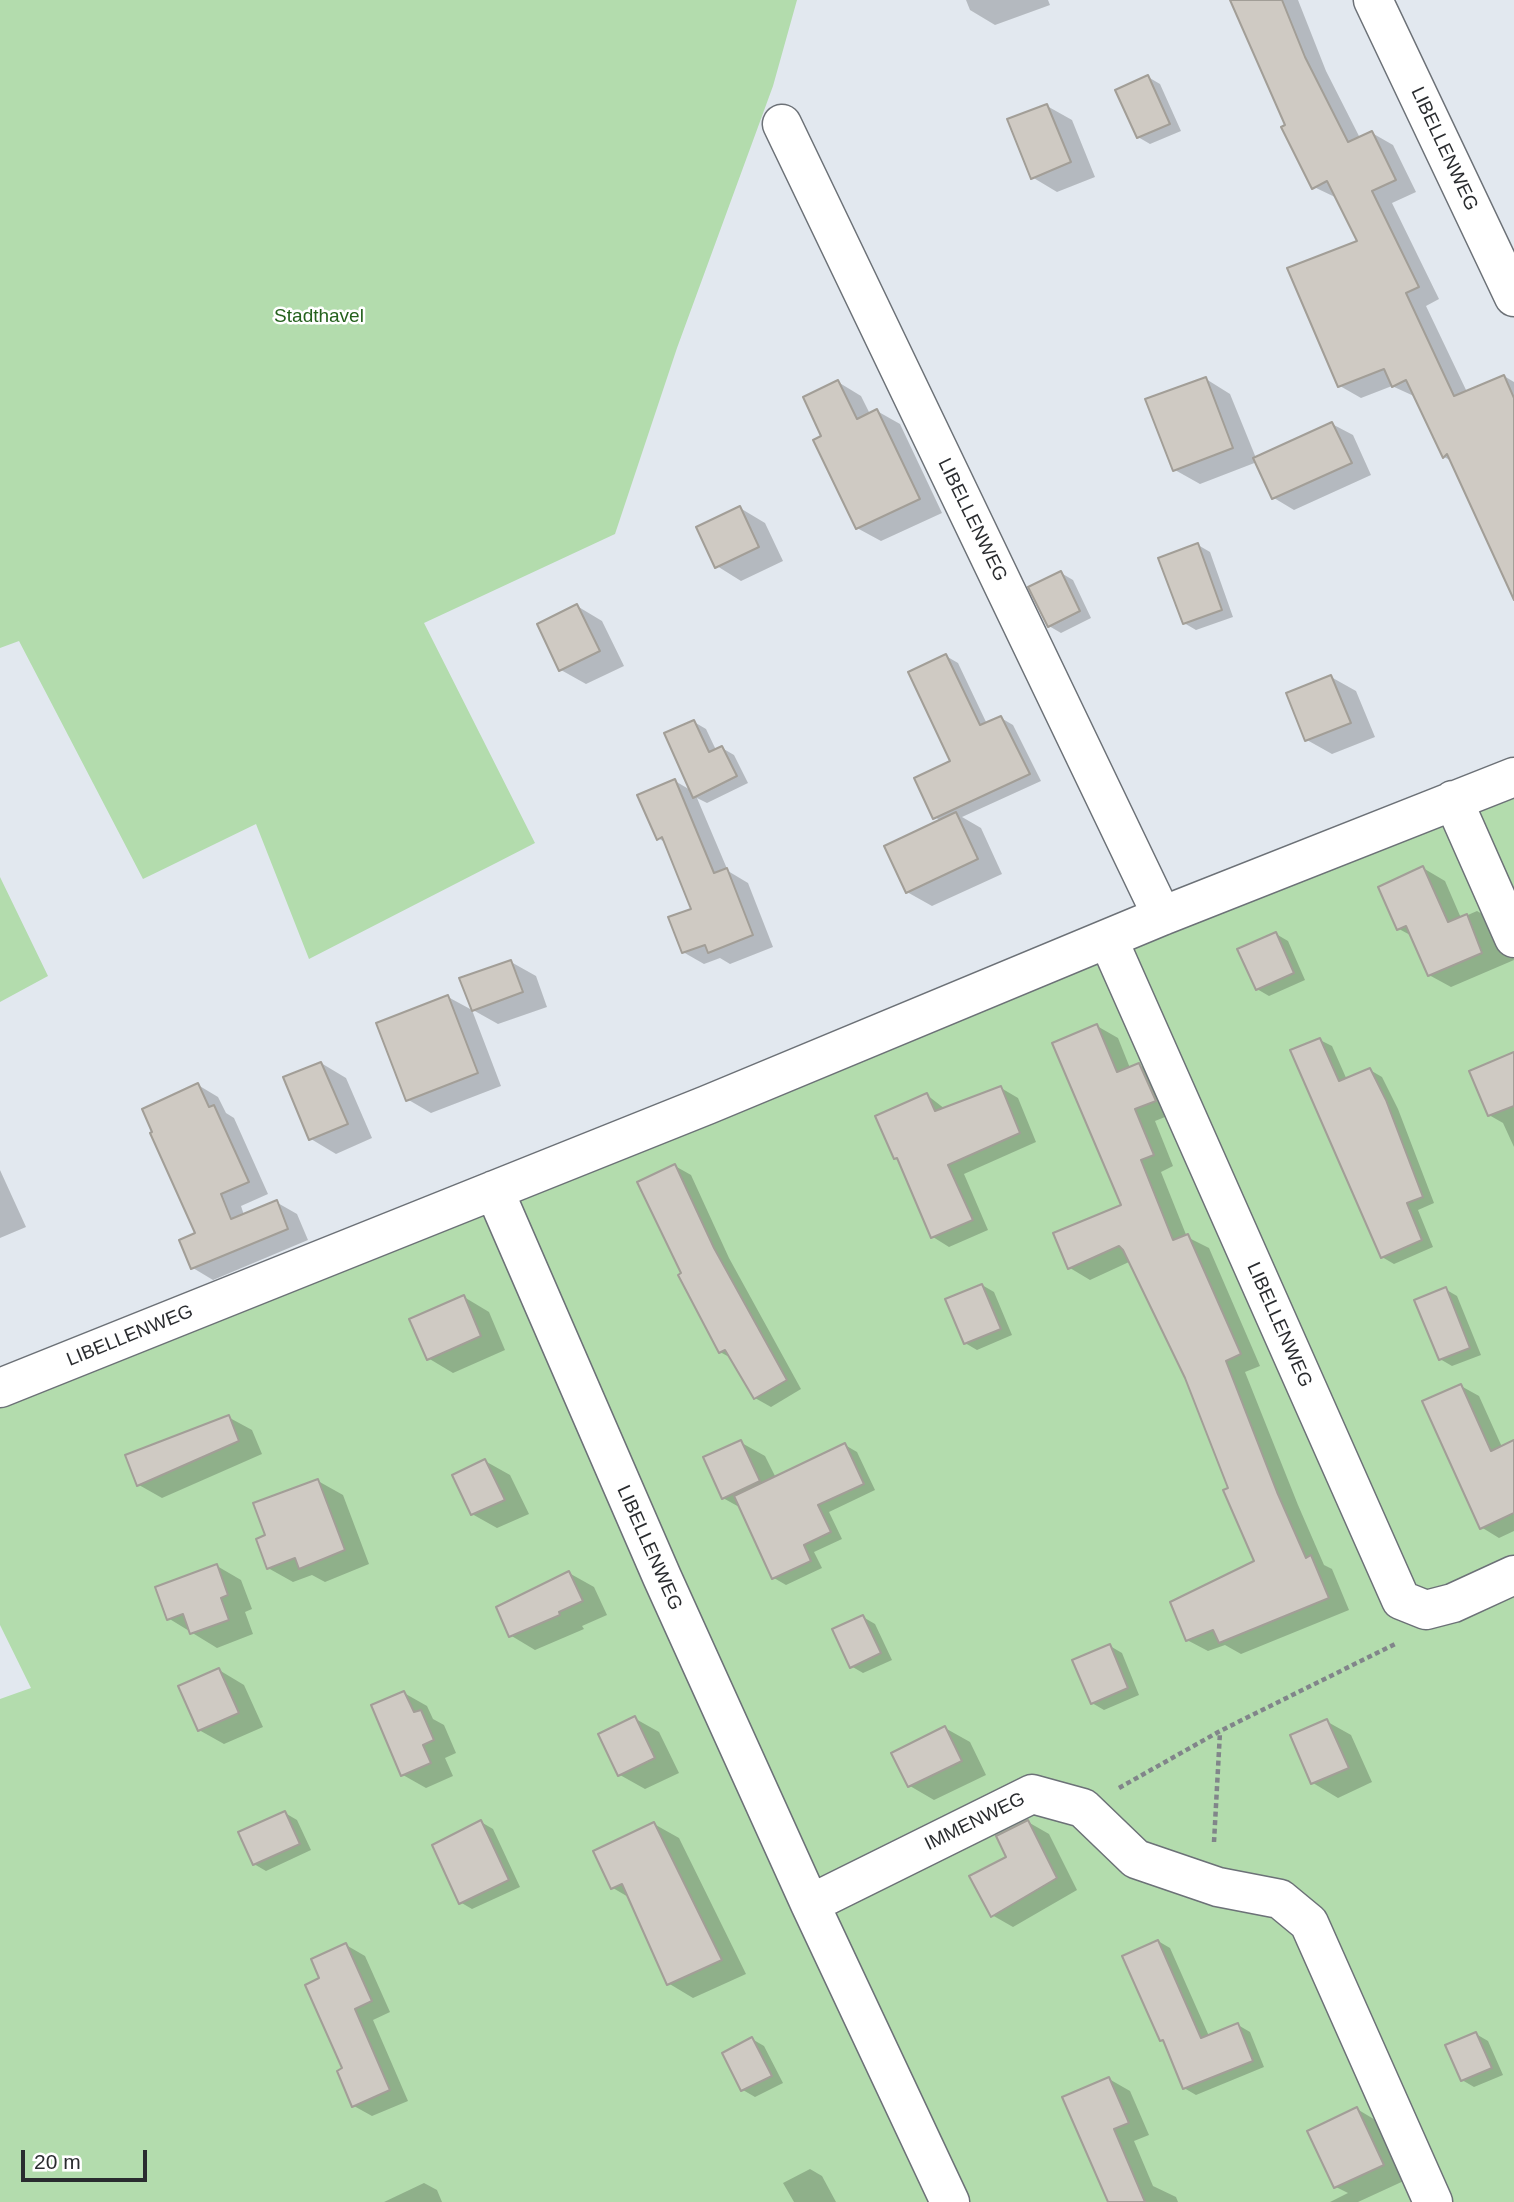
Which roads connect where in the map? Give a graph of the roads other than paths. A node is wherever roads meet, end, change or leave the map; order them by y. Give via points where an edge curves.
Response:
1 (1373, 0) edge
2 (782, 124) dead end
3 (1514, 297) edge
4 (1514, 777) edge
5 (1453, 800) junction
6 (1162, 916) junction
7 (1514, 938) edge
8 (1108, 939) junction
9 (494, 1190) junction
10 (0, 1388) edge
11 (1514, 1574) edge
12 (810, 1904) junction
13 (950, 2202) edge
14 (1433, 2202) edge

1 - 3 street, LIBELLENWEG
2 - 6 street, LIBELLENWEG
4 - 5 street, LIBELLENWEG
5 - 6 street, LIBELLENWEG
5 - 7 street
6 - 8 street, LIBELLENWEG
8 - 9 street, LIBELLENWEG
8 - 11 street, LIBELLENWEG via 1401,1600 1426,1610 1453,1603
9 - 10 street, LIBELLENWEG
9 - 12 street, LIBELLENWEG
12 - 13 street
12 - 14 street, IMMENWEG via 1032,1794 1083,1808 1136,1859 1212,1885 1280,1899 1309,1923

